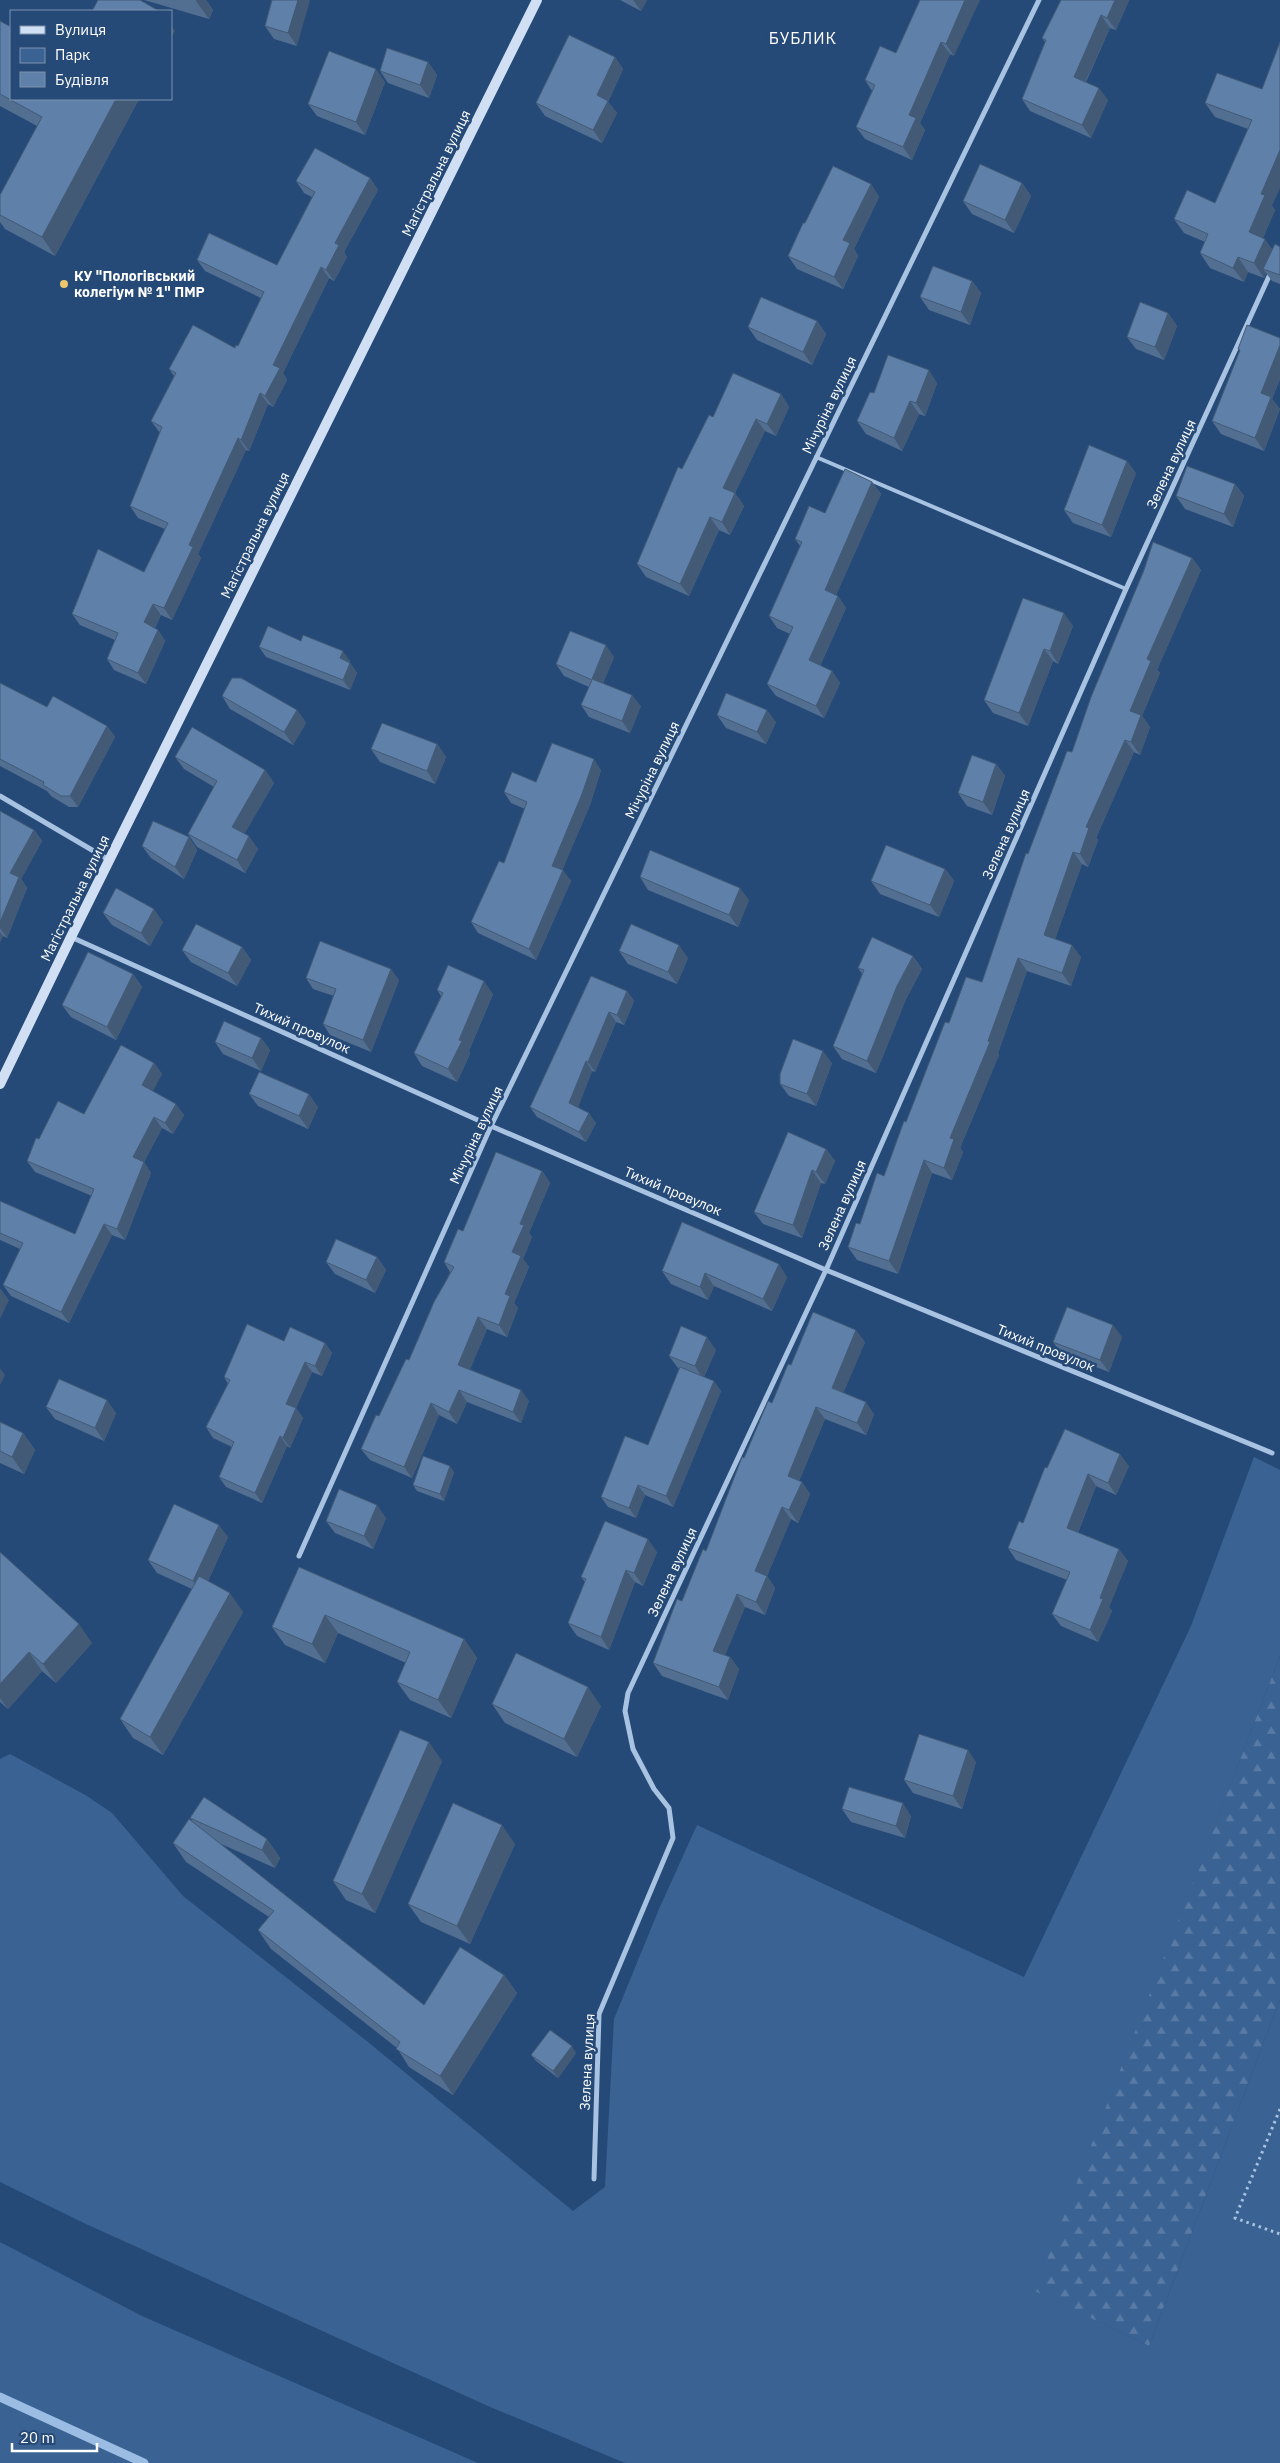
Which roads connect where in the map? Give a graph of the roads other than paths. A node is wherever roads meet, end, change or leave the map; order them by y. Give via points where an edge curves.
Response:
1 (537, 0) edge
2 (1039, 0) edge
3 (1276, 263) edge
4 (816, 457) junction
5 (1126, 589) junction
6 (0, 796) edge
7 (109, 860) junction
8 (71, 937) junction
9 (0, 1084) edge
10 (491, 1126) junction
11 (826, 1270) junction
12 (1272, 1453) dead end
13 (299, 1556) dead end
14 (594, 2179) dead end

1 - 7 main road, Магістральна вулиця
2 - 4 street, Мічуріна вулиця
3 - 5 street, Зелена вулиця
4 - 5 lane
4 - 10 street, Мічуріна вулиця
5 - 11 street, Зелена вулиця
6 - 7 street
7 - 8 main road, Магістральна вулиця
8 - 9 main road, Магістральна вулиця
8 - 10 street, Тихий провулок
10 - 11 street, Тихий провулок
10 - 13 street, Мічуріна вулиця
11 - 12 street, Тихий провулок
11 - 14 street, Зелена вулиця via 628,1693 625,1712 633,1749 654,1789 669,1808 673,1838 598,2014

